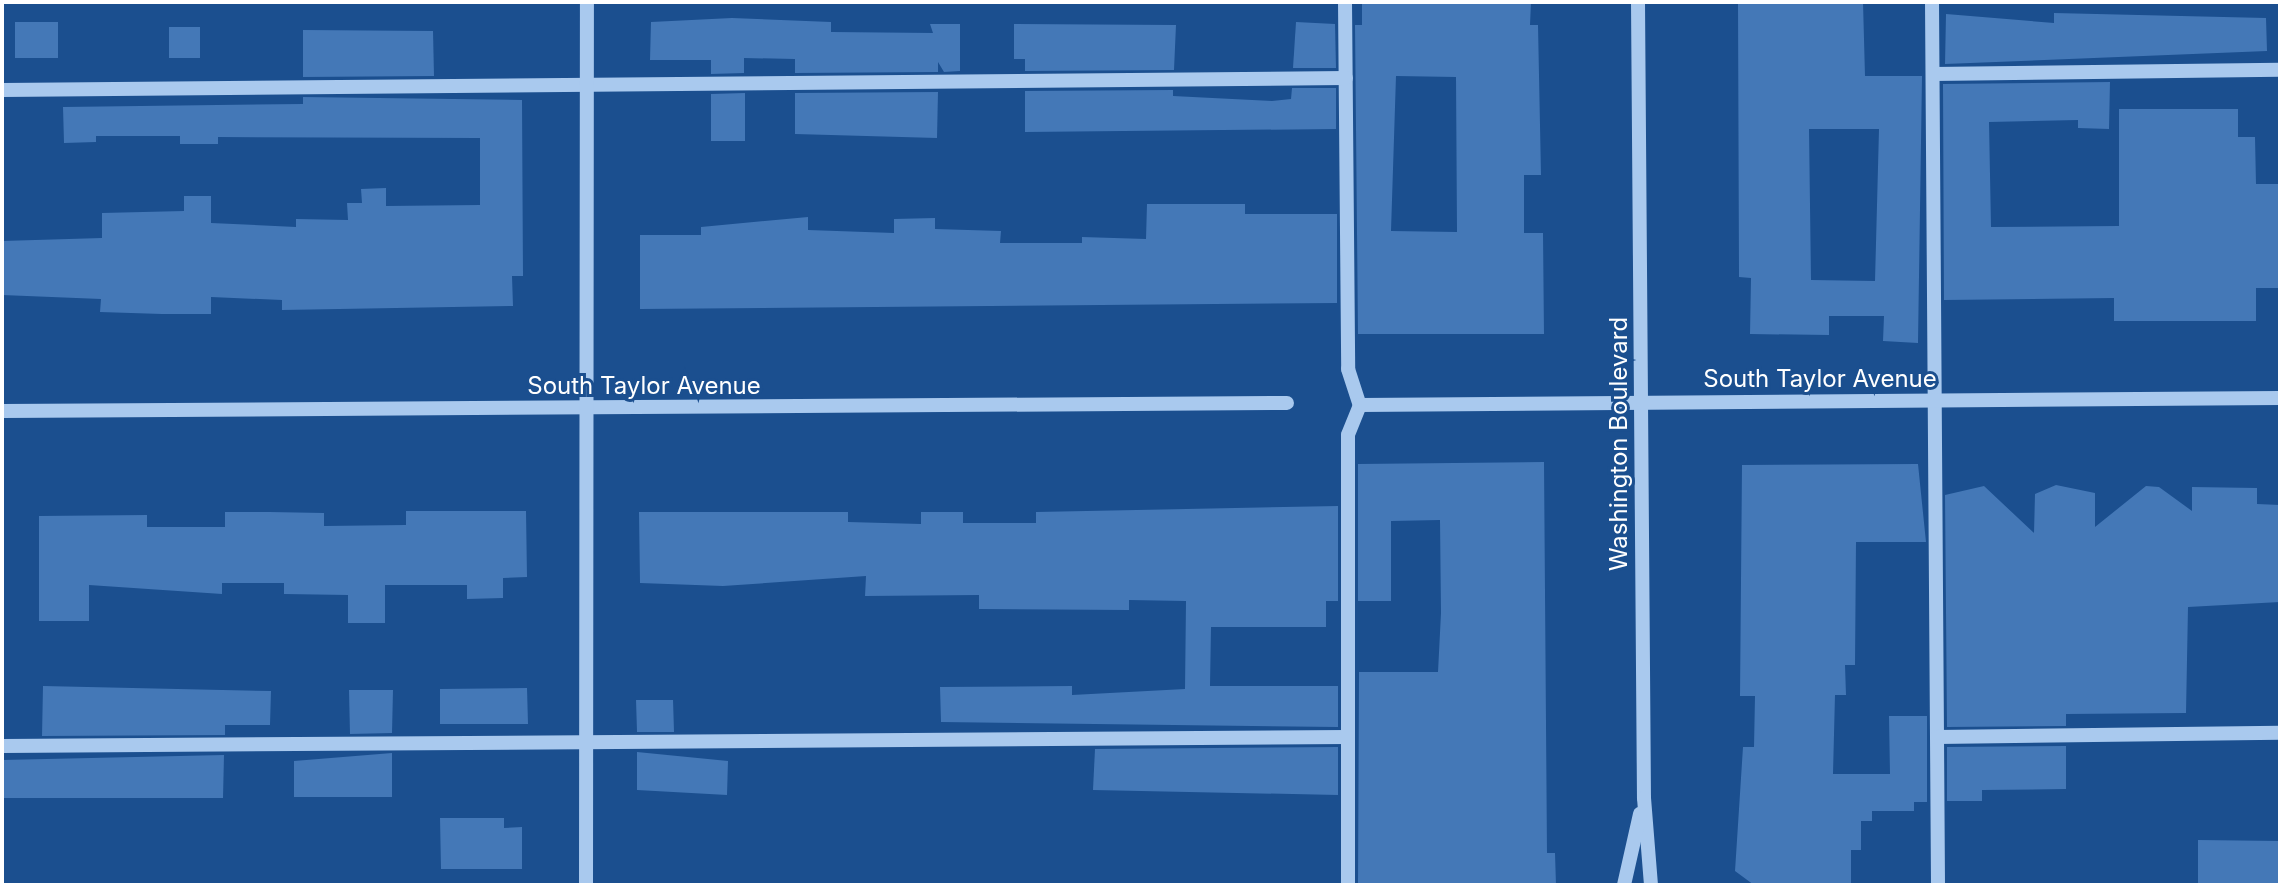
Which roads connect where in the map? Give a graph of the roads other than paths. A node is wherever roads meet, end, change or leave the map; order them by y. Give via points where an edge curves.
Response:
1 (587, 2) edge
2 (1345, 2) edge
3 (1638, 2) edge
4 (1932, 2) edge
5 (2280, 70) edge
6 (1933, 74) junction
7 (1346, 78) junction
8 (587, 85) junction
9 (2, 90) edge
10 (2280, 398) edge
11 (1935, 400) junction
12 (1287, 403) dead end
13 (1641, 403) junction
14 (1360, 405) junction
15 (587, 409) junction
16 (2, 411) edge
17 (2280, 733) edge
18 (1348, 737) junction
19 (1937, 737) junction
20 (586, 742) junction
21 (2, 746) edge
22 (1644, 798) junction
23 (586, 885) edge
24 (1348, 885) edge
25 (1624, 885) edge
26 (1651, 885) edge
27 (1938, 885) edge

1 - 8 street
2 - 7 street
3 - 13 street, Washington Boulevard
4 - 6 street
5 - 6 street
6 - 11 street
7 - 8 street
7 - 14 street via 1348,369
8 - 9 street
8 - 15 street
10 - 11 street, South Taylor Avenue
11 - 13 street, South Taylor Avenue
11 - 19 street
12 - 15 street, South Taylor Avenue
13 - 14 street, South Taylor Avenue
13 - 22 street, Washington Boulevard
14 - 18 street via 1348,435
15 - 16 street, South Taylor Avenue
15 - 20 street
17 - 19 street
18 - 20 street
18 - 24 street
19 - 27 street
20 - 21 street
20 - 23 street
22 - 25 street
22 - 26 street, Washington Boulevard

